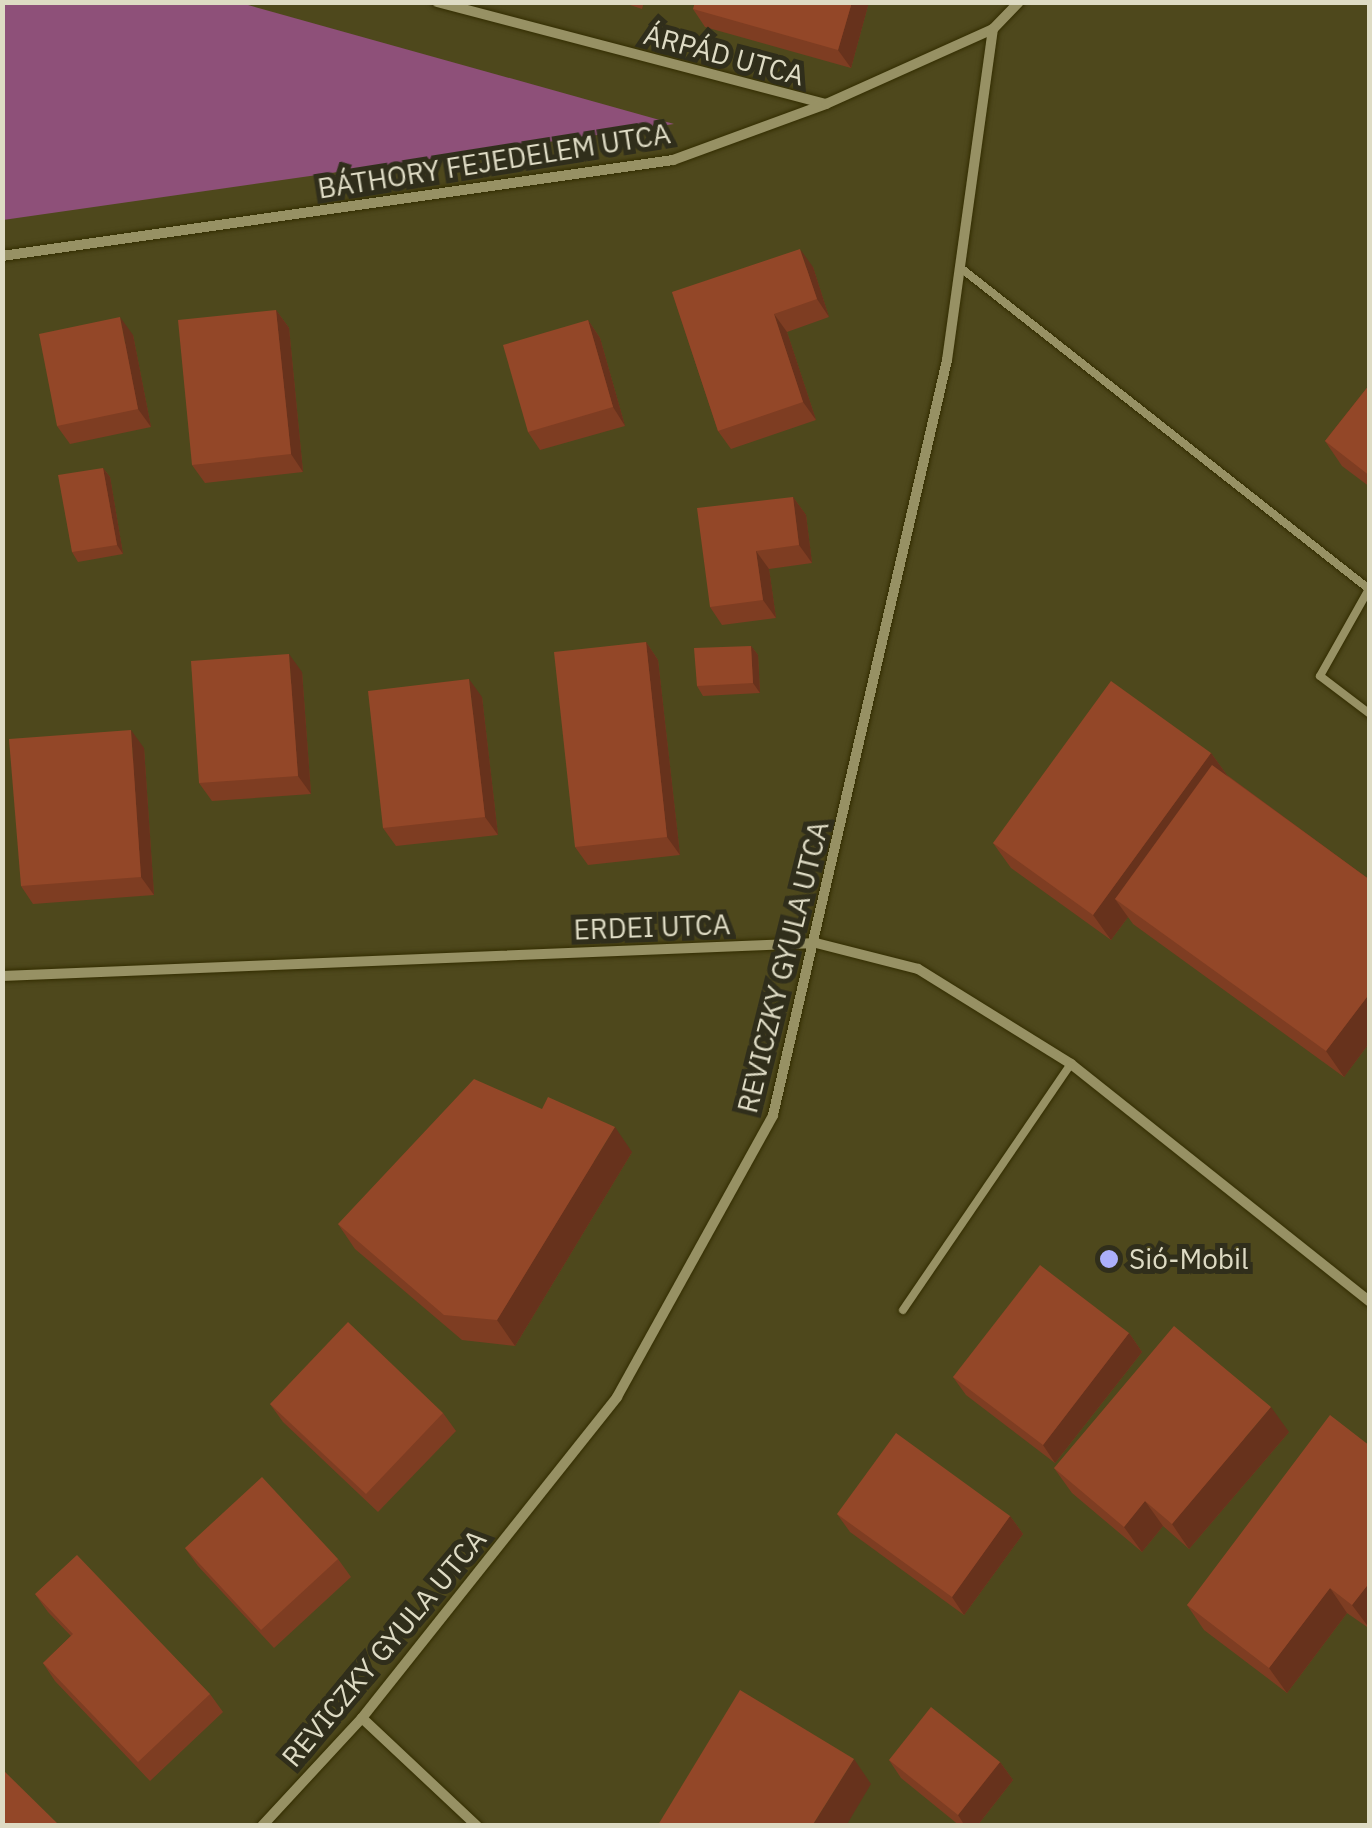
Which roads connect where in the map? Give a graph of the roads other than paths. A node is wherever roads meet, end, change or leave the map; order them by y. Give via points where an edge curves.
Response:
1 (438, 2) edge
2 (1019, 2) edge
3 (993, 29) junction
4 (826, 104) junction
5 (2, 256) edge
6 (962, 269) junction
7 (1370, 714) edge
8 (816, 943) junction
9 (2, 976) edge
10 (1071, 1064) junction
11 (1370, 1302) edge
12 (904, 1310) dead end
13 (362, 1718) junction
14 (262, 1826) edge
15 (477, 1826) edge

1 - 4 street, ÁRPÁD UTCA
2 - 3 street, BÁTHORY FEJEDELEM UTCA
3 - 4 street, BÁTHORY FEJEDELEM UTCA
3 - 6 street, REVICZKY GYULA UTCA
4 - 5 street, BÁTHORY FEJEDELEM UTCA via 674,160
6 - 7 lane via 1369,589 1320,676
6 - 8 street, REVICZKY GYULA UTCA via 948,360
8 - 9 street, ERDEI UTCA
8 - 10 street, ERDEI UTCA via 918,968
8 - 13 street, REVICZKY GYULA UTCA via 773,1115 617,1397
10 - 11 street, ERDEI UTCA
10 - 12 lane
13 - 14 street, REVICZKY GYULA UTCA
13 - 15 street

